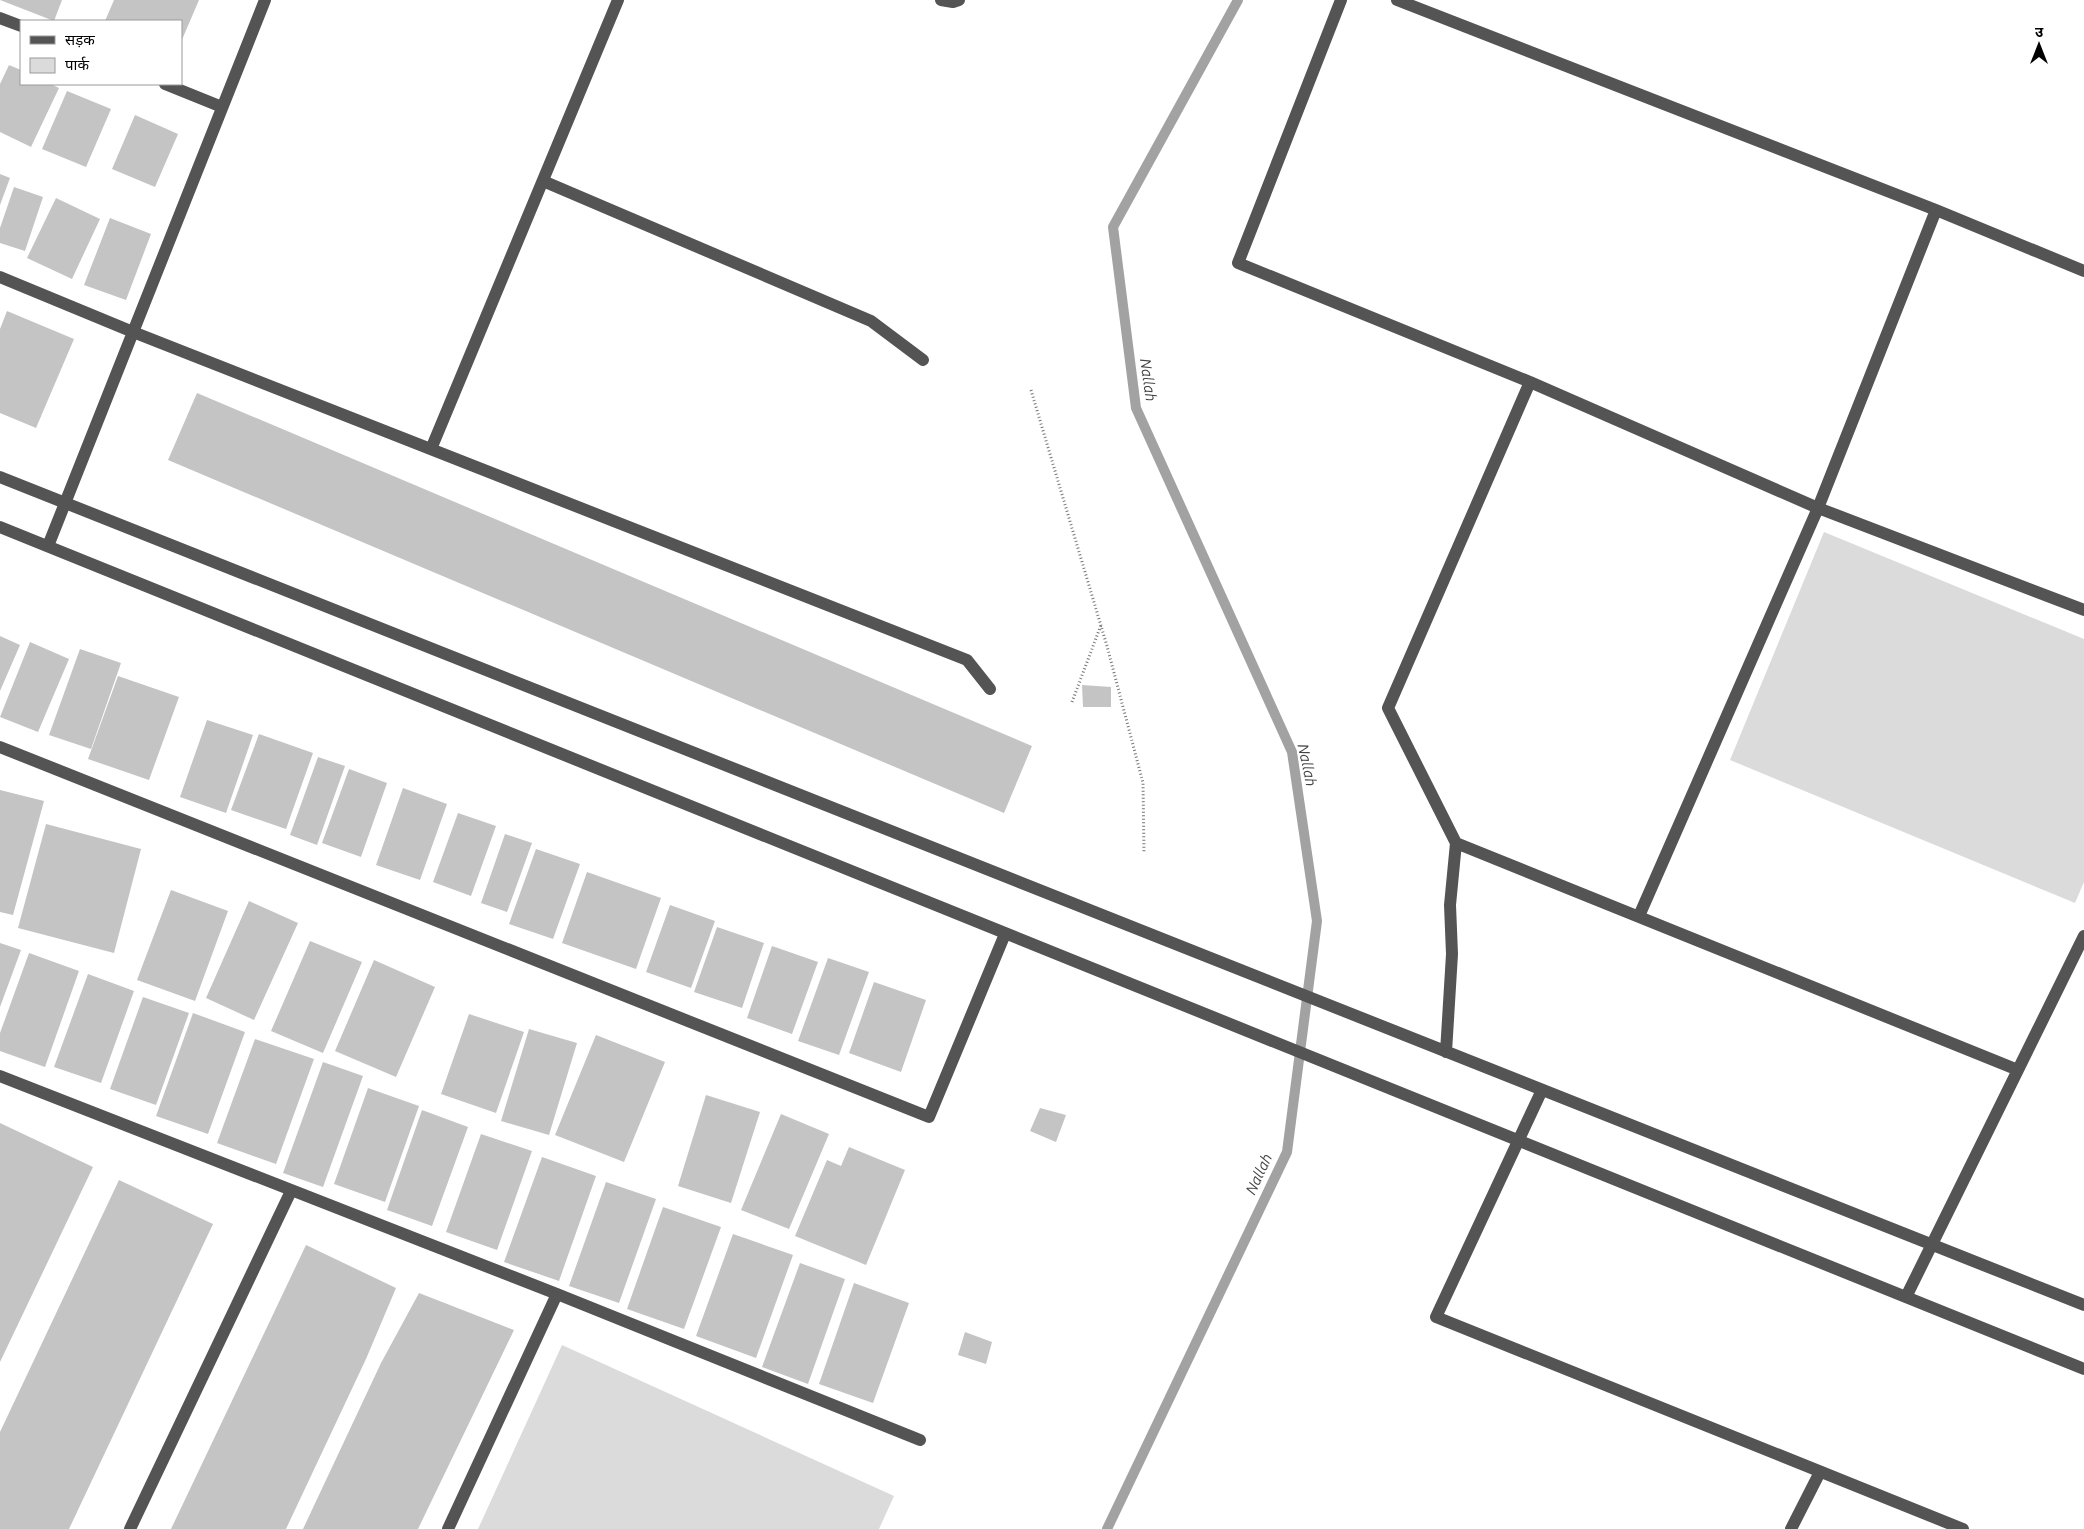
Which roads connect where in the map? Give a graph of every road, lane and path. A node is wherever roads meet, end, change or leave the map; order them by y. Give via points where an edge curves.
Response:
1 (265, 0) edge
2 (618, 0) edge
3 (940, 0) edge
4 (959, 0) edge
5 (1341, 0) edge
6 (1397, 0) edge
7 (0, 18) edge
8 (20, 26) edge
9 (167, 85) edge
10 (222, 107) junction
11 (543, 182) junction
12 (1936, 210) junction
13 (2084, 270) edge
14 (0, 277) edge
15 (133, 332) junction
16 (923, 360) dead end
17 (1530, 382) junction
18 (1031, 390) dead end
19 (432, 449) junction
20 (0, 476) edge
21 (66, 502) junction
22 (1818, 508) junction
23 (0, 527) edge
24 (48, 546) junction
25 (2084, 610) edge
26 (1101, 625) junction
27 (990, 688) dead end
28 (1072, 702) dead end
29 (0, 747) edge
30 (1456, 843) junction
31 (1144, 853) dead end
32 (1639, 916) junction
33 (1005, 934) junction
34 (2084, 936) edge
35 (1446, 1052) junction
36 (2018, 1070) junction
37 (0, 1076) edge
38 (1542, 1090) junction
39 (1518, 1141) junction
40 (291, 1191) junction
41 (1931, 1245) junction
42 (557, 1294) junction
43 (1906, 1297) junction
44 (2084, 1306) edge
45 (2084, 1369) edge
46 (920, 1440) dead end
47 (1820, 1472) junction
48 (130, 1529) edge
49 (448, 1529) edge
50 (1791, 1529) edge
51 (1962, 1529) edge

1 - 10 street
2 - 11 street
3 - 4 street
5 - 17 street via 1238,263
6 - 12 street
7 - 8 street
9 - 10 street
10 - 15 street
11 - 16 street via 871,321
11 - 19 street
12 - 13 street
12 - 22 street
14 - 15 street
15 - 19 street
15 - 21 street
17 - 22 street
17 - 30 street via 1388,708
18 - 26 path
19 - 27 street via 967,660
20 - 21 street
21 - 24 street
21 - 35 street
22 - 25 street
22 - 32 street
23 - 24 street
24 - 33 street
26 - 28 path
26 - 31 path via 1142,783
29 - 33 street via 929,1117
30 - 32 street
30 - 35 street via 1450,906 1452,954
32 - 36 street
33 - 39 street
34 - 36 street
35 - 38 street
36 - 41 street
37 - 40 street
38 - 39 street
38 - 41 street
39 - 43 street
39 - 47 street via 1436,1317
40 - 42 street
40 - 48 street
41 - 43 street
41 - 44 street
42 - 46 street
42 - 49 street
43 - 45 street
47 - 50 street
47 - 51 street

